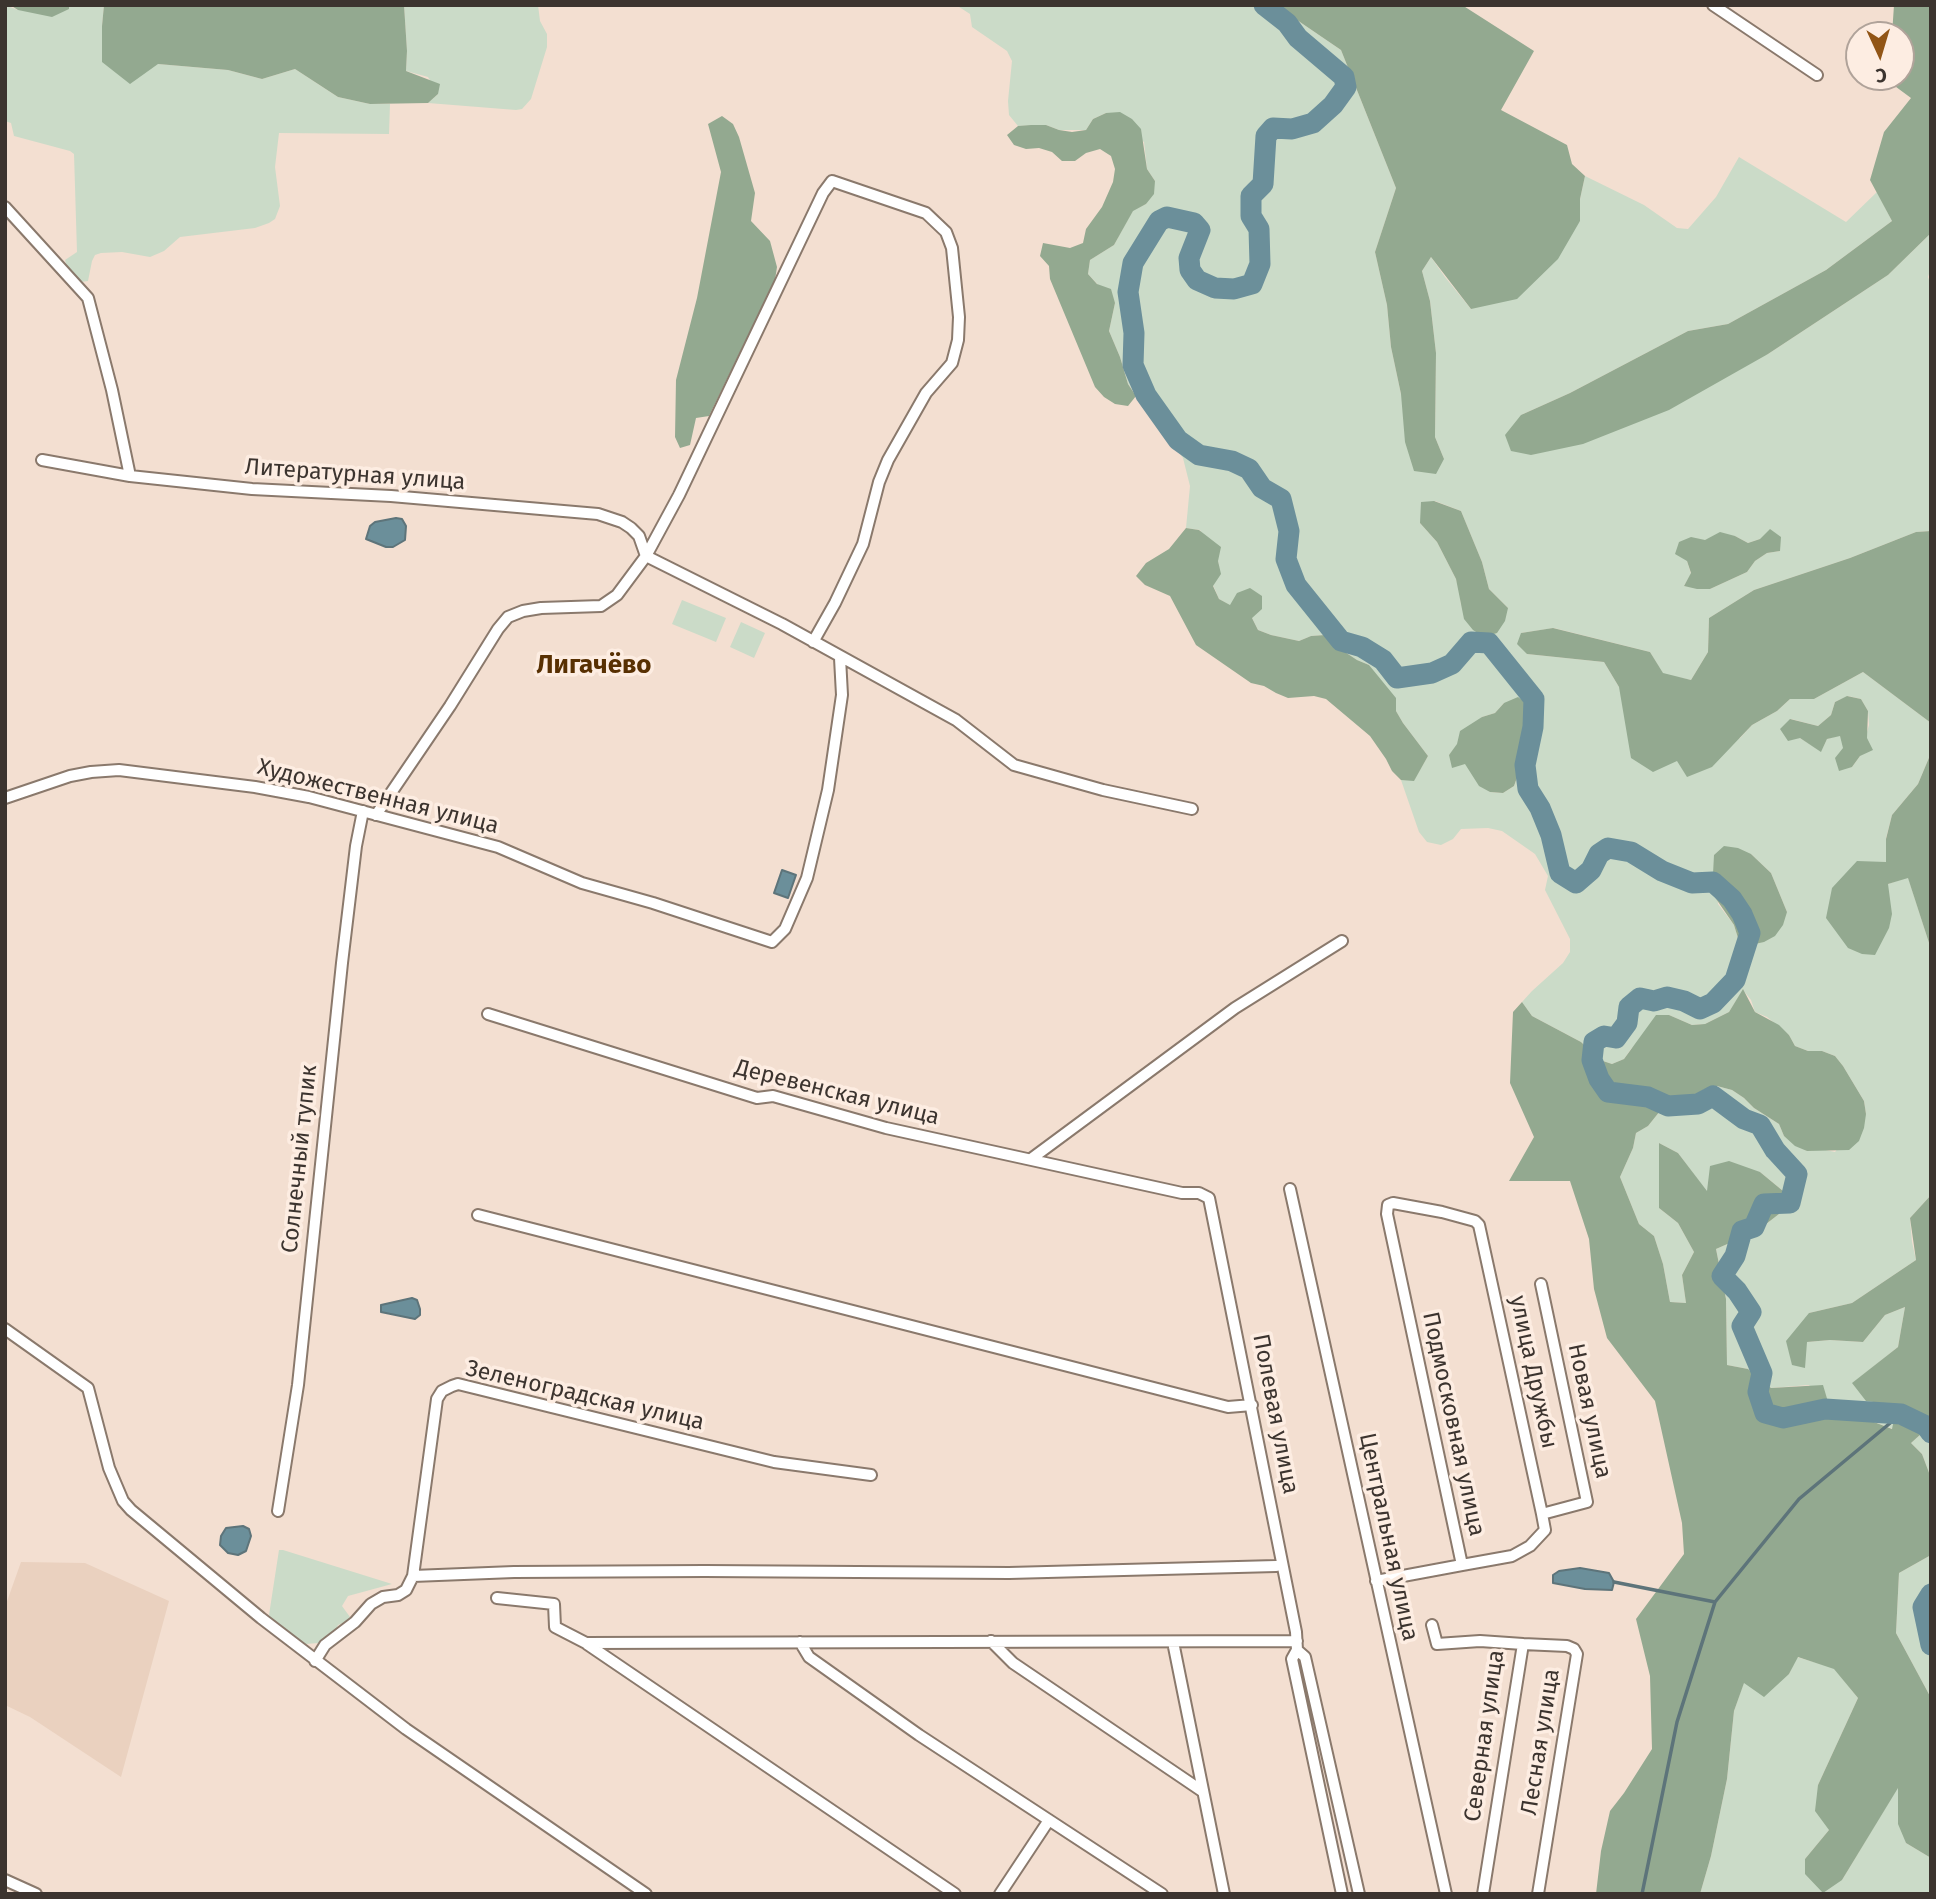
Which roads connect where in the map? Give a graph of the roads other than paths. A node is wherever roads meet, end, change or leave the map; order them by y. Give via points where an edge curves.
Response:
1 (1713, 5) edge
2 (1817, 75) dead end
3 (5, 207) edge
4 (42, 460) dead end
5 (130, 476) junction
6 (646, 556) junction
7 (813, 642) junction
8 (840, 657) junction
9 (5, 797) edge
10 (1192, 809) dead end
11 (363, 811) junction
12 (376, 815) junction
13 (1342, 941) dead end
14 (488, 1014) dead end
15 (1031, 1159) junction
16 (1290, 1189) dead end
17 (1199, 1193) joint
18 (1388, 1205) joint
19 (478, 1215) dead end
20 (1541, 1284) dead end
21 (5, 1329) edge
22 (1252, 1405) junction
23 (871, 1475) dead end
24 (278, 1511) dead end
25 (1542, 1514) junction
26 (1462, 1565) junction
27 (1276, 1566) dead end
28 (413, 1576) junction
29 (1376, 1581) junction
30 (497, 1598) dead end
31 (1432, 1625) dead end
32 (991, 1641) junction
33 (800, 1642) junction
34 (1173, 1642) junction
35 (586, 1643) junction
36 (1523, 1644) junction
37 (1297, 1645) junction
38 (315, 1661) junction
39 (1202, 1791) junction
40 (1049, 1820) junction
41 (1345, 1828) junction
42 (1329, 1832) junction
43 (5, 1880) edge
44 (36, 1894) edge
45 (646, 1894) edge
46 (956, 1894) edge
47 (1000, 1894) edge
48 (1162, 1894) edge
49 (1224, 1894) edge
50 (1342, 1894) edge
51 (1359, 1894) edge
52 (1446, 1894) edge
53 (1483, 1894) edge
54 (1538, 1894) edge

1 - 2 street
3 - 5 street via 88,298
4 - 5 street, Литературная улица
5 - 6 street, Литературная улица via 252,489 580,511 622,522 639,536
6 - 7 street
6 - 7 street via 832,181 926,213 946,232 953,248 959,317 956,355 926,393 888,460 863,544
6 - 12 street via 617,595 601,606 541,608 509,617
7 - 8 street
8 - 10 street via 956,720 1014,765
8 - 12 street, Художественная улица via 842,695 828,790 807,877 785,929 772,942 582,883 498,847
9 - 11 street, Художественная улица via 70,776 119,770 309,797
11 - 12 street, Художественная улица
11 - 24 street, Солнечный тупик via 342,963 298,1385
13 - 15 street via 1235,1008
14 - 15 street, Деревенская улица via 757,1098 773,1096 886,1128
15 - 17 street, Деревенская улица
16 - 29 street, Центральная улица
17 - 22 street, Полевая улица via 1209,1198
18 - 25 street, улица Дружбы via 1442,1212 1479,1225
18 - 26 street, Подмосковная улица
19 - 22 street via 1228,1407
20 - 25 street, Новая улица via 1587,1502
21 - 38 street via 88,1388 108,1468 131,1510
22 - 37 street, Полевая улица
23 - 28 street, Зеленоградская улица via 774,1462 458,1384 442,1391 437,1399
25 - 26 street via 1545,1530 1530,1546 1512,1556
26 - 29 street, Подмосковная улица
27 - 28 street via 1009,1573 705,1571
28 - 38 street via 406,1590 370,1604 325,1645
29 - 52 street, Центральная улица
30 - 35 street via 554,1604 555,1627
31 - 36 street, Северная улица via 1437,1644
32 - 33 street
32 - 34 street
32 - 39 street via 1013,1663
33 - 35 street
33 - 40 street via 809,1657
34 - 37 street
34 - 39 street
35 - 46 street
36 - 53 street, Северная улица
36 - 54 street, Лесная улица via 1567,1646 1577,1654
37 - 41 street, Полевая улица via 1305,1657
37 - 42 street, Полевая улица via 1292,1659
38 - 45 street via 405,1729
39 - 49 street
40 - 47 street
40 - 48 street
41 - 42 street
41 - 51 street, Полевая улица
42 - 50 street, Полевая улица
43 - 44 street

